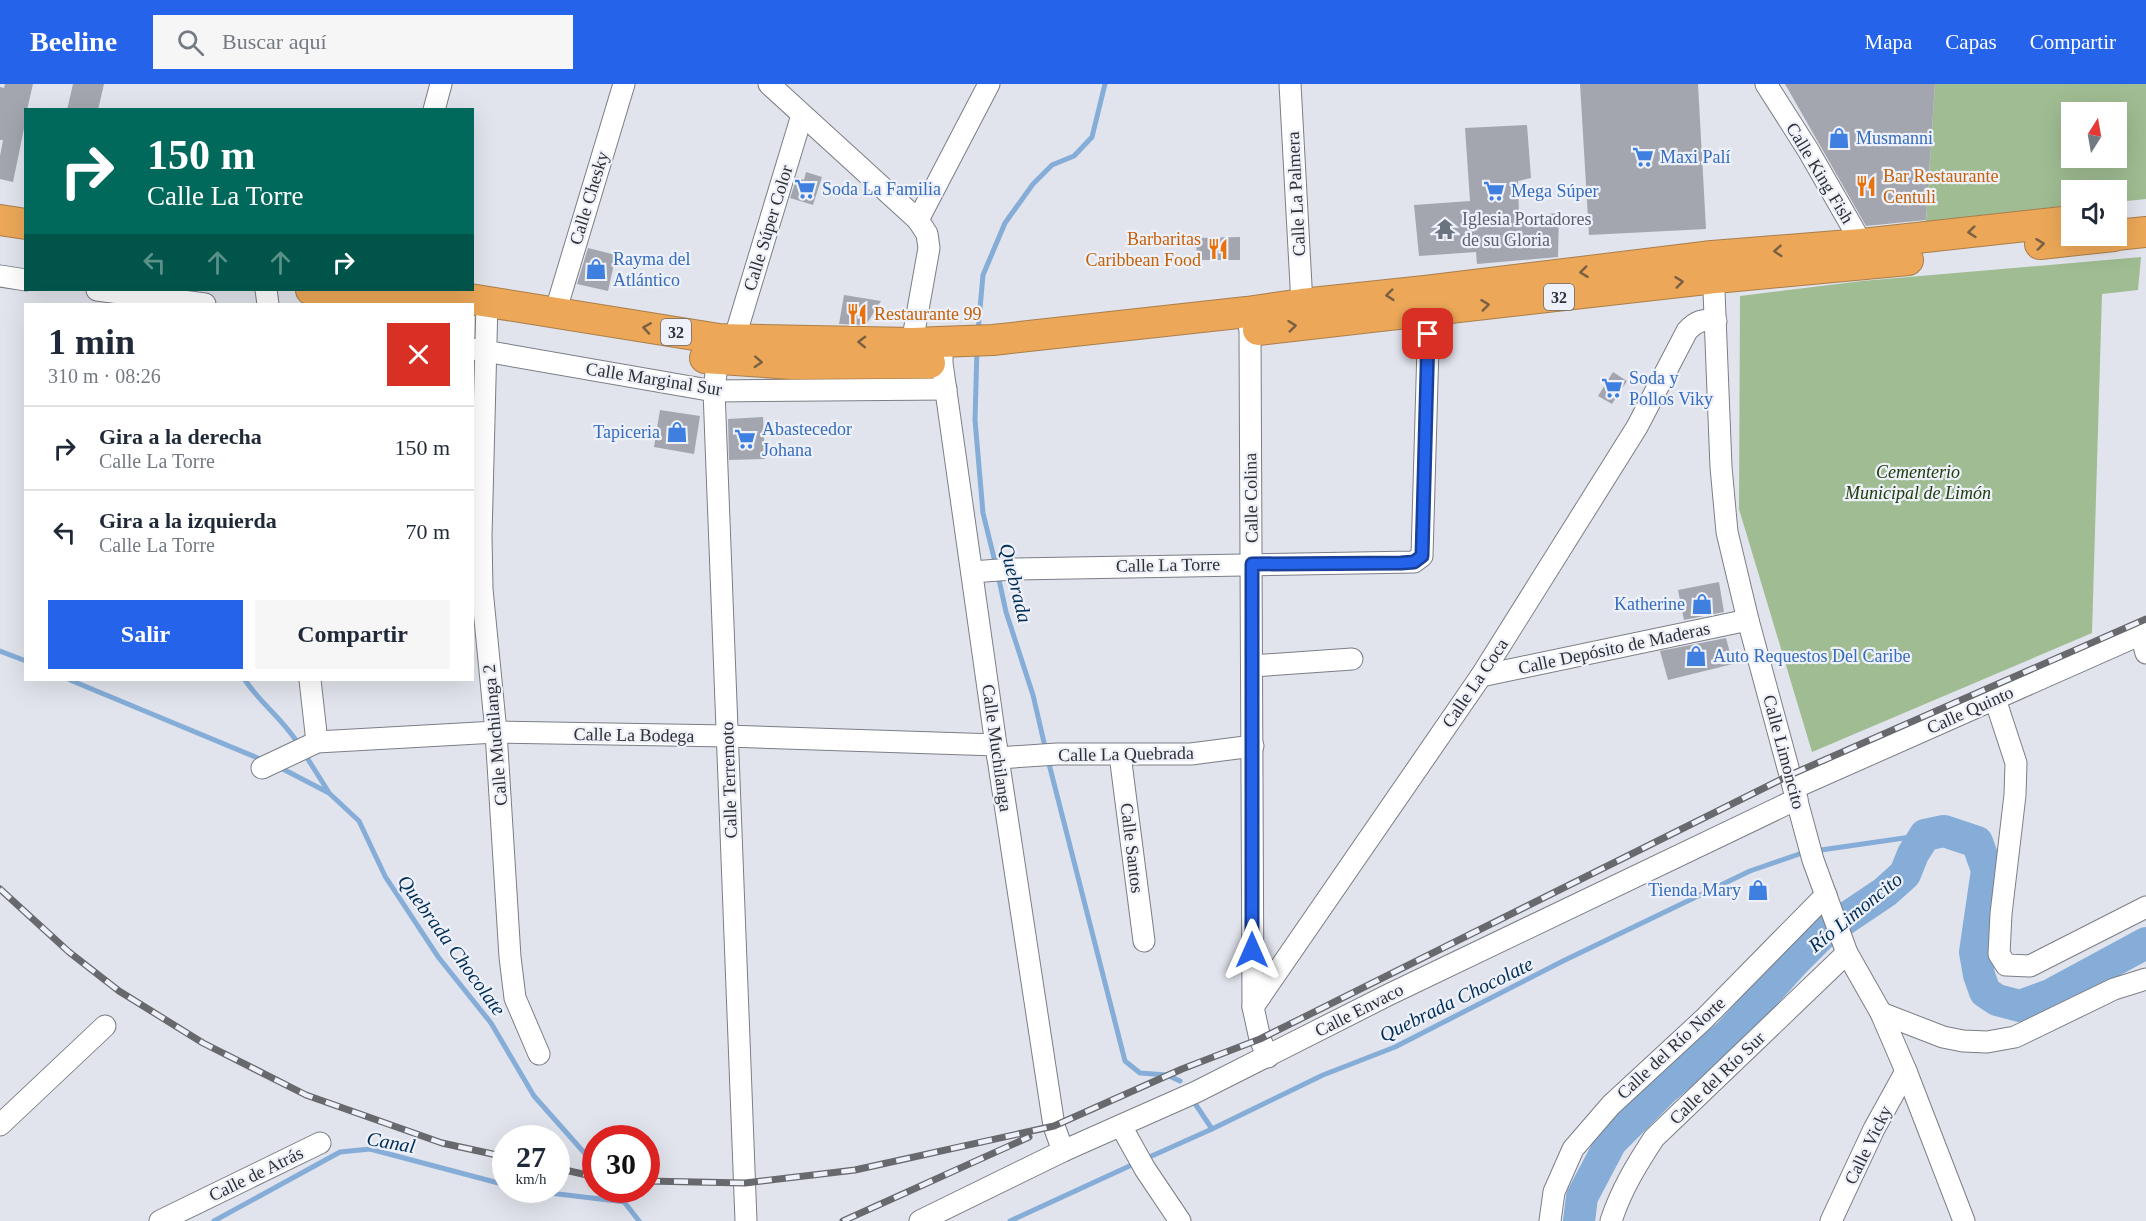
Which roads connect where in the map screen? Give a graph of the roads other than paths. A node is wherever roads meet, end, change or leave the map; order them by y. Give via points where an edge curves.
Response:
1 (441, 84) edge
2 (624, 84) edge
3 (770, 84) edge
4 (989, 84) edge
5 (1290, 84) edge
6 (1766, 84) edge
7 (435, 108) edge
8 (802, 115) junction
9 (2146, 212) edge
10 (2127, 215) edge
11 (0, 220) edge
12 (918, 220) junction
13 (2061, 223) edge
14 (24, 224) edge
15 (2146, 232) edge
16 (2127, 234) edge
17 (2061, 239) edge
18 (0, 241) edge
19 (24, 245) edge
20 (1864, 255) junction
21 (1713, 267) junction
22 (0, 276) edge
23 (24, 280) edge
24 (105, 291) edge
25 (317, 291) edge
26 (417, 291) edge
27 (1427, 302) junction
28 (197, 303) edge
29 (391, 303) edge
30 (452, 303) edge
31 (1302, 304) junction
32 (482, 313) edge
33 (555, 313) junction
34 (1716, 321) junction
35 (1248, 322) junction
36 (912, 343) junction
37 (724, 347) junction
38 (479, 350) edge
39 (950, 359) junction
40 (714, 391) junction
41 (1252, 564) junction
42 (977, 571) junction
43 (1748, 620) junction
44 (2144, 640) edge
45 (1352, 659) dead end
46 (1252, 666) junction
47 (1481, 676) junction
48 (310, 681) edge
49 (1995, 699) junction
50 (496, 732) junction
51 (727, 736) junction
52 (313, 743) junction
53 (1253, 746) junction
54 (997, 752) junction
55 (1120, 755) junction
56 (262, 768) dead end
57 (1795, 793) junction
58 (1828, 901) junction
59 (2146, 907) edge
60 (1144, 941) dead end
61 (1844, 946) junction
62 (2146, 979) edge
63 (1253, 1007) junction
64 (1881, 1012) junction
65 (105, 1026) dead end
66 (539, 1054) dead end
67 (1268, 1057) junction
68 (1906, 1071) junction
69 (0, 1125) edge
70 (1121, 1126) junction
71 (320, 1143) dead end
72 (1063, 1152) junction
73 (160, 1221) edge
74 (746, 1221) edge
75 (920, 1221) edge
76 (1180, 1221) edge
77 (1550, 1221) edge
78 (1611, 1221) edge
79 (1831, 1221) edge
80 (1964, 1221) edge

1 - 7 street
2 - 33 street, Calle Chesky
3 - 8 street
4 - 12 street
5 - 31 street, Calle La Palmera
6 - 20 street, Calle King Fish via 1808,150
8 - 12 street
8 - 37 street, Calle Súper Color
9 - 10 highway
11 - 14 highway
12 - 36 street via 927,234 929,248
13 -> 20 highway, 32
15 - 16 highway, 32
20 -> 17 highway, 32
18 - 19 highway
20 - 21 highway, 32
21 - 27 highway, 32
21 - 34 street, Calle Limoncito
22 - 23 street
24 - 28 street
25 - 29 highway
26 - 30 highway, 32
27 -> 31 highway, 32
35 -> 27 highway, 32
27 - 41 street, Calle La Torre via 1422,556 1414,562 1401,563
31 - 35 highway, 32
32 - 33 highway, 32
32 - 37 highway, 32
32 - 38 street, Calle Muchilanga 2
37 -> 33 highway, 32
34 - 43 street, Calle Limoncito via 1727,532
34 - 47 street, Calle La Coca via 1695,322 1688,331 1637,427
35 - 39 highway, 32 via 999,349
35 - 41 street, Calle Colina
36 -> 37 highway, 32
36 - 39 highway, 32
37 -> 39 highway, 32 via 792,364
37 - 40 street, Calle Terremoto
38 - 40 street, Calle Marginal Sur
38 - 50 street, Calle Muchilanga 2 via 482,589
39 - 40 street, Calle Marginal Sur
39 - 42 street, Calle Muchilanga
40 - 51 street, Calle Terremoto
41 - 42 street, Calle La Torre
41 - 46 street, Calle Colina
42 - 54 street, Calle Muchilanga
43 - 47 street, Calle Depósito de Maderas
43 - 57 street, Calle Limoncito
44 - 49 street, Calle Quinto
45 - 46 street
46 - 53 street, Calle Colina
47 - 63 street, Calle La Coca
48 - 52 street
49 - 57 street, Calle Quinto
49 - 59 street via 2016,763 1999,954 2006,965 2030,966
50 - 51 street, Calle La Bodega
50 - 52 street, Calle La Bodega
50 - 66 street, Calle Muchilanga 2 via 515,998
51 - 54 street, Calle La Bodega
51 - 74 street, Calle Terremoto
52 - 56 street
53 - 55 street, Calle La Quebrada via 1191,754
53 - 63 street, Calle Colina
54 - 55 street, Calle La Quebrada via 1022,756
54 - 72 street, Calle Muchilanga via 1054,1126
55 - 60 street, Calle Santos
57 - 58 street, Calle Limoncito
57 - 67 street, Calle Envaco
58 - 61 street, Calle Limoncito
58 - 77 street, Calle del Río Norte via 1611,1105 1573,1149 1554,1192
61 - 64 street, Calle Limoncito
61 - 78 street, Calle del Río Sur via 1654,1138 1617,1201
62 - 64 street via 2114,989 2015,1037 1988,1041 1943,1037
63 - 67 street
64 - 68 street, Calle Limoncito
65 - 69 street
67 - 70 street, Calle Envaco
68 - 79 street, Calle Vicky
68 - 80 street, Calle Limoncito
70 - 72 street, Calle Envaco
70 - 76 street
71 - 73 street, Calle de Atrás
72 - 75 street, Calle Envaco

